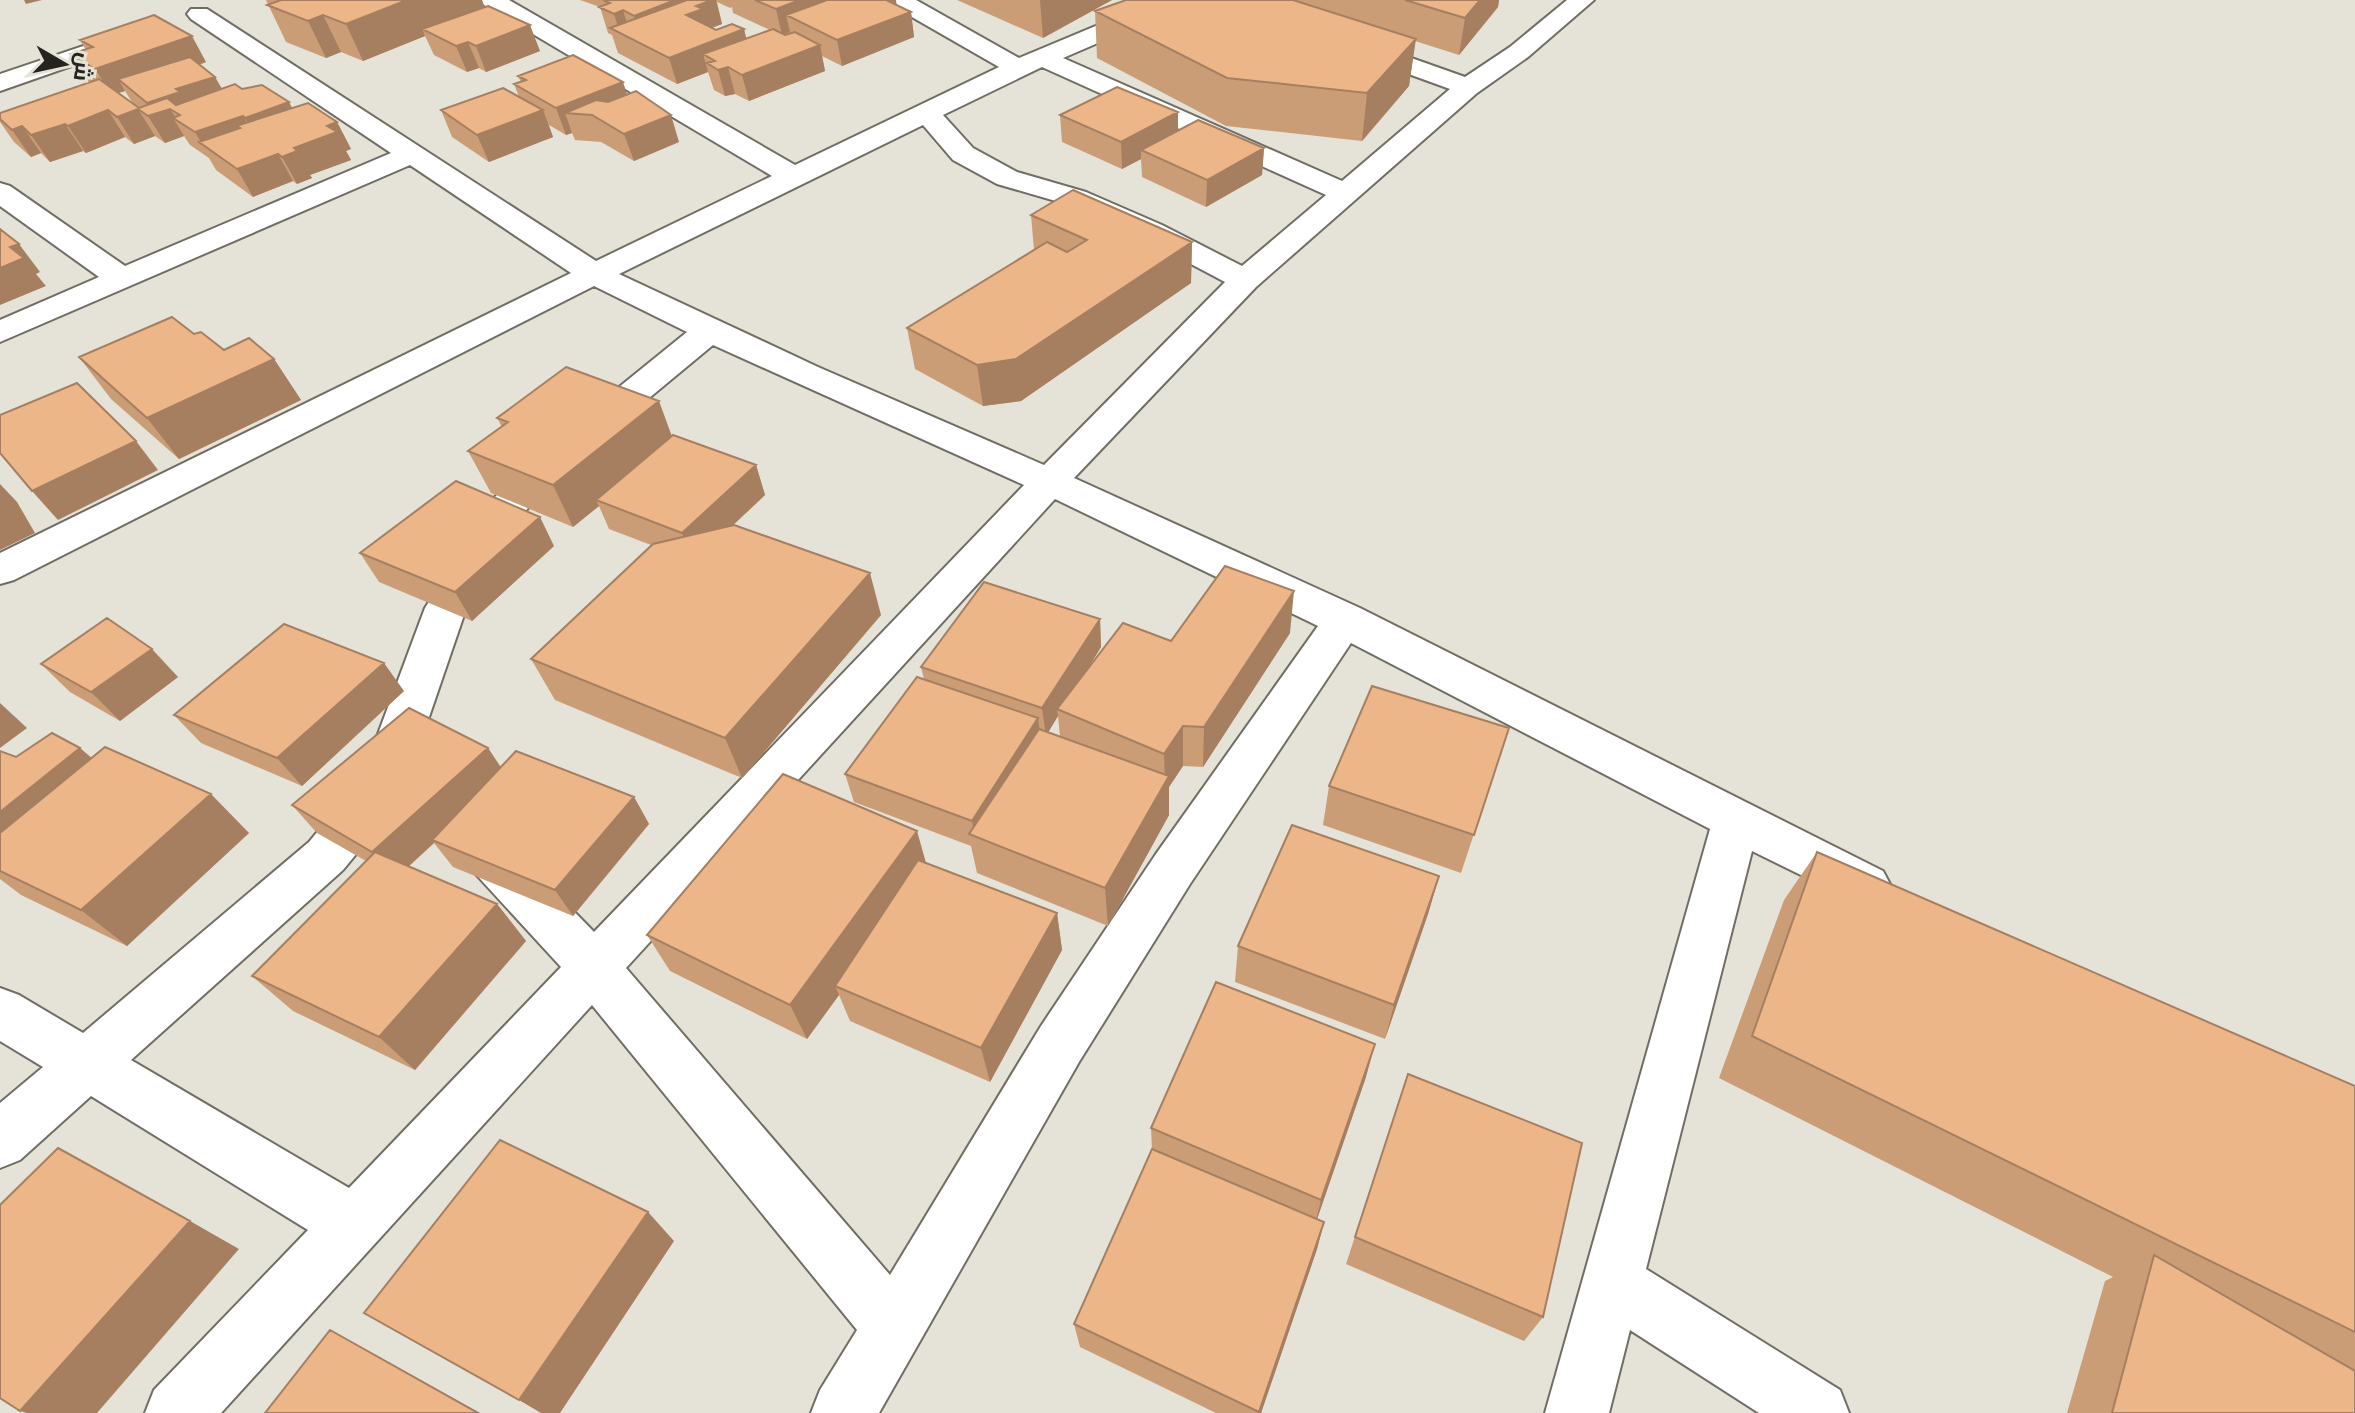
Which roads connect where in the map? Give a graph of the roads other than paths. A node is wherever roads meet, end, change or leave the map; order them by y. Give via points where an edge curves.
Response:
1 (492, 0) edge
2 (899, 0) edge
3 (1178, 0) edge
4 (1563, 6) edge
5 (1334, 38) edge
6 (1030, 63) junction
7 (4, 73) edge
8 (1468, 87) junction
9 (927, 113) junction
10 (414, 153) junction
11 (794, 177) junction
12 (0, 192) edge
13 (1346, 193) junction
14 (594, 274) junction
15 (122, 279) junction
16 (1245, 280) junction
17 (0, 332) edge
18 (708, 332) junction
19 (1048, 483) junction
20 (0, 570) edge
21 (1345, 619) junction
22 (425, 788) junction
23 (1736, 821) junction
24 (1905, 905) edge
25 (593, 966) junction
26 (0, 1012) edge
27 (86, 1064) junction
28 (0, 1140) edge
29 (352, 1223) junction
30 (1613, 1283) junction
31 (893, 1325) junction
32 (177, 1413) edge
33 (843, 1413) edge
34 (1577, 1413) edge
35 (1817, 1413) edge

1 - 11 street
2 - 6 street
3 - 6 street
4 - 8 street via 1519,52
5 - 8 street
6 - 9 street
6 - 13 street
7 - 10 street via 209,9
8 - 13 street
9 - 11 street
9 - 16 street via 963,154 1007,178 1076,198
10 - 14 street
10 - 15 street
11 - 14 street
12 - 15 street
13 - 16 street
14 - 18 street
14 - 20 street
15 - 17 street
16 - 19 street
18 - 19 street
18 - 22 street via 542,468 509,506 446,608
19 - 21 street
19 - 25 street
21 - 23 street
21 - 31 street via 1060,1044
22 - 25 street
22 - 27 street via 349,828 326,856
23 - 24 street
23 - 30 street
25 - 29 street
25 - 31 street
26 - 27 street
27 - 28 street
27 - 29 street
29 - 32 street
30 - 34 street
30 - 35 street
31 - 33 street

